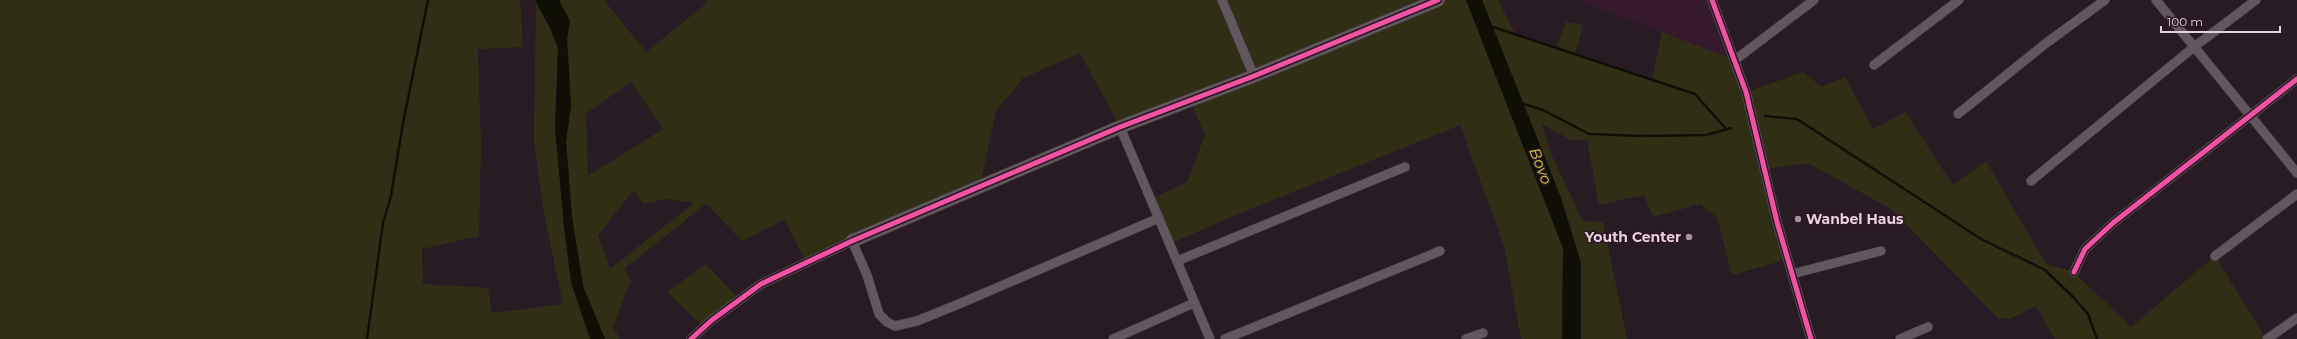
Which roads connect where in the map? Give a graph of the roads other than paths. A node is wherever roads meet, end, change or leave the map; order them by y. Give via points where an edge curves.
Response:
1 (1222, 0) edge
2 (1438, 0) edge
3 (1712, 0) edge
4 (1814, 0) edge
5 (1959, 0) edge
6 (2105, 0) edge
7 (2156, 0) edge
8 (2256, 0) edge
9 (2194, 47) junction
10 (1735, 60) junction
11 (1874, 65) dead end
12 (1254, 76) junction
13 (2297, 79) edge
14 (1958, 114) dead end
15 (2250, 114) junction
16 (1120, 127) junction
17 (1406, 167) dead end
18 (2297, 172) edge
19 (2031, 181) dead end
20 (2297, 194) edge
21 (1159, 218) junction
22 (852, 241) junction
23 (1440, 251) dead end
24 (1881, 251) dead end
25 (2215, 256) dead end
26 (1177, 261) junction
27 (2074, 272) dead end
28 (1792, 274) junction
29 (1194, 303) junction
30 (2297, 318) edge
31 (1928, 327) dead end
32 (1483, 333) dead end
33 (691, 339) edge
34 (1113, 339) edge
35 (1210, 339) edge
36 (1225, 339) edge
37 (1466, 339) edge
38 (1811, 339) edge
39 (1900, 339) edge
40 (2267, 339) edge

1 - 12 street
2 - 12 street
3 - 10 street
4 - 10 street
5 - 11 street
6 - 14 street
7 - 9 street
8 - 9 street
9 - 15 street
9 - 19 street
10 - 28 street via 1746,92
12 - 16 street
13 - 15 street
15 - 18 street
15 - 27 street via 2113,223 2085,249
16 - 21 street
16 - 22 street
17 - 26 street
20 - 25 street
21 - 22 street via 917,321 894,326 879,314 867,275
21 - 26 street
22 - 33 street via 761,284
23 - 36 street
24 - 28 street
26 - 29 street
28 - 38 street
29 - 34 street
29 - 35 street
30 - 40 street
31 - 39 street
32 - 37 street

